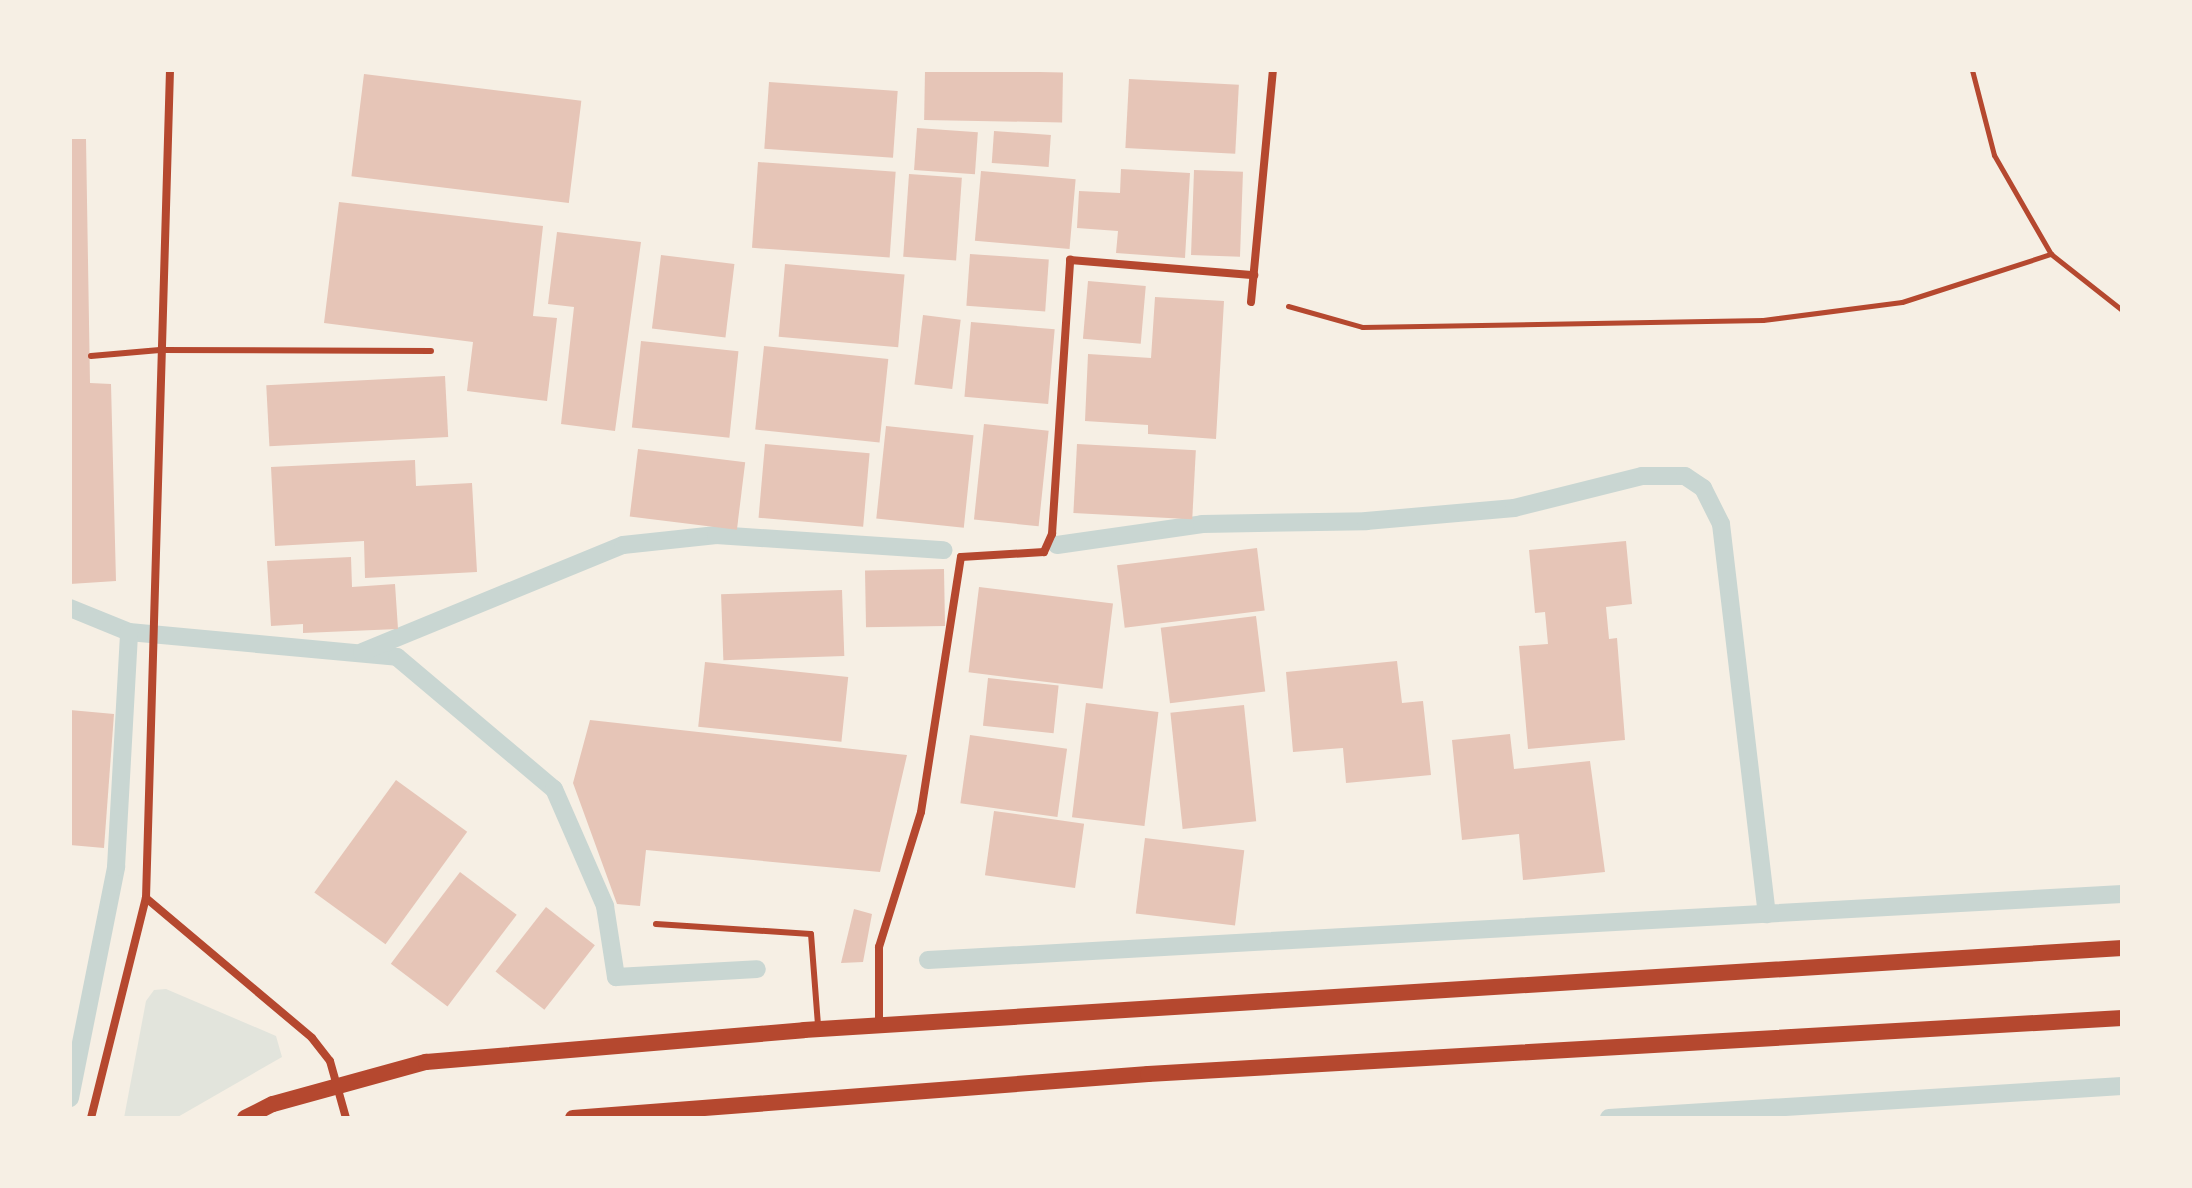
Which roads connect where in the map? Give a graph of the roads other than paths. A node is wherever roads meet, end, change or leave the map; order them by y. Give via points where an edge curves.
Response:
1 (170, 70) edge
2 (1273, 70) edge
3 (1254, 275) junction
4 (1251, 302) road end
5 (160, 350) junction
6 (431, 351) dead end
7 (91, 356) dead end
8 (146, 898) junction
9 (656, 924) dead end
10 (2122, 948) edge
11 (2122, 1018) edge
12 (879, 1025) junction
13 (818, 1030) junction
14 (339, 1084) junction
15 (91, 1118) edge
16 (245, 1118) edge
17 (346, 1118) edge
18 (573, 1118) edge

1 - 5 street
2 - 3 street
3 - 4 street
3 - 12 street via 1070,260 1052,534 1044,552 961,557 921,812 879,947
5 - 6 lane
5 - 7 lane
5 - 8 street
8 - 14 street via 312,1038
8 - 15 street
9 - 13 lane via 811,934
10 - 12 main road
11 - 18 main road via 1148,1074
12 - 13 main road
13 - 14 main road via 426,1062
14 - 16 main road
14 - 17 street

